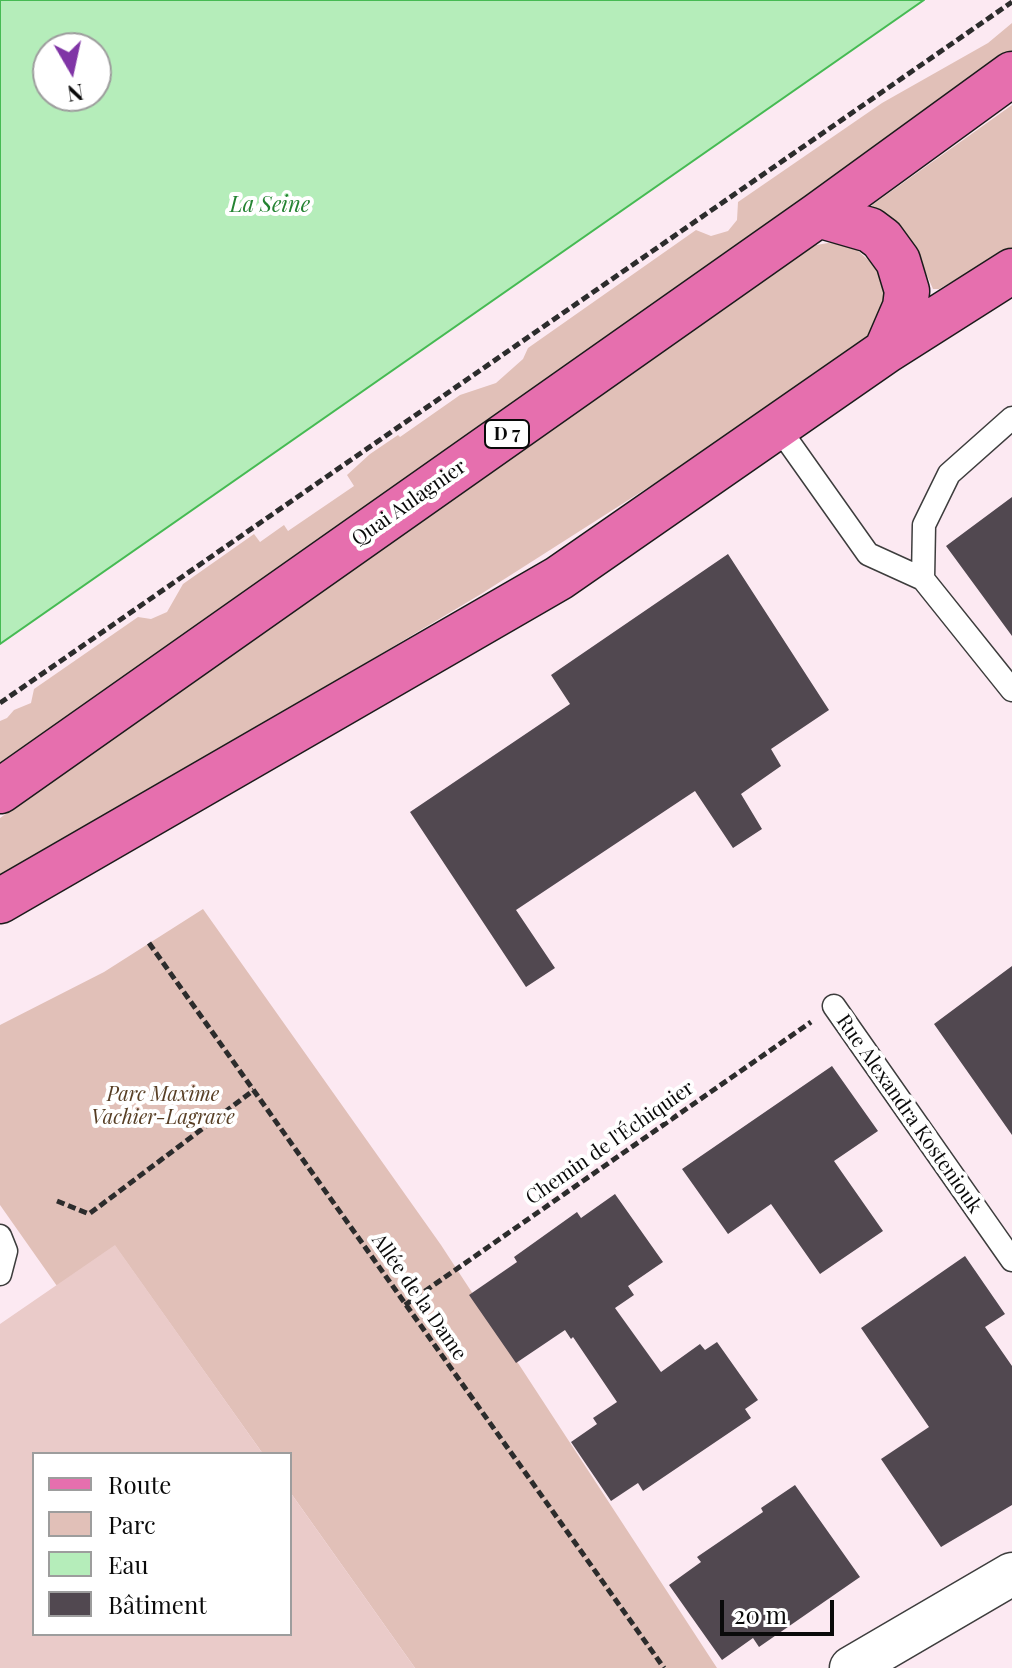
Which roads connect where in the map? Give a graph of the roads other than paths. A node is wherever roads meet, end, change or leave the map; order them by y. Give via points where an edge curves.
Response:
1 (1012, 74) edge
2 (818, 215) junction
3 (1012, 271) edge
4 (886, 351) junction
5 (1012, 418) edge
6 (778, 427) junction
7 (923, 579) junction
8 (1012, 690) edge
9 (0, 791) edge
10 (0, 901) edge
11 (834, 1006) road end
12 (0, 1236) edge
13 (1012, 1260) edge
14 (0, 1274) edge
15 (1012, 1574) edge
16 (851, 1668) edge

1 - 2 main road, Quai Aulagnier / D 7
2 - 4 main road via 870,230 898,261 907,291 905,307
2 - 9 main road, Quai Aulagnier / D 7
3 - 4 main road
4 - 6 main road
5 - 7 lane via 949,474 924,525
6 - 7 lane via 868,554
6 - 10 main road via 559,578
7 - 8 lane
11 - 13 lane, Rue Alexandra Kosteniouk
12 - 14 lane via 6,1251
15 - 16 street

